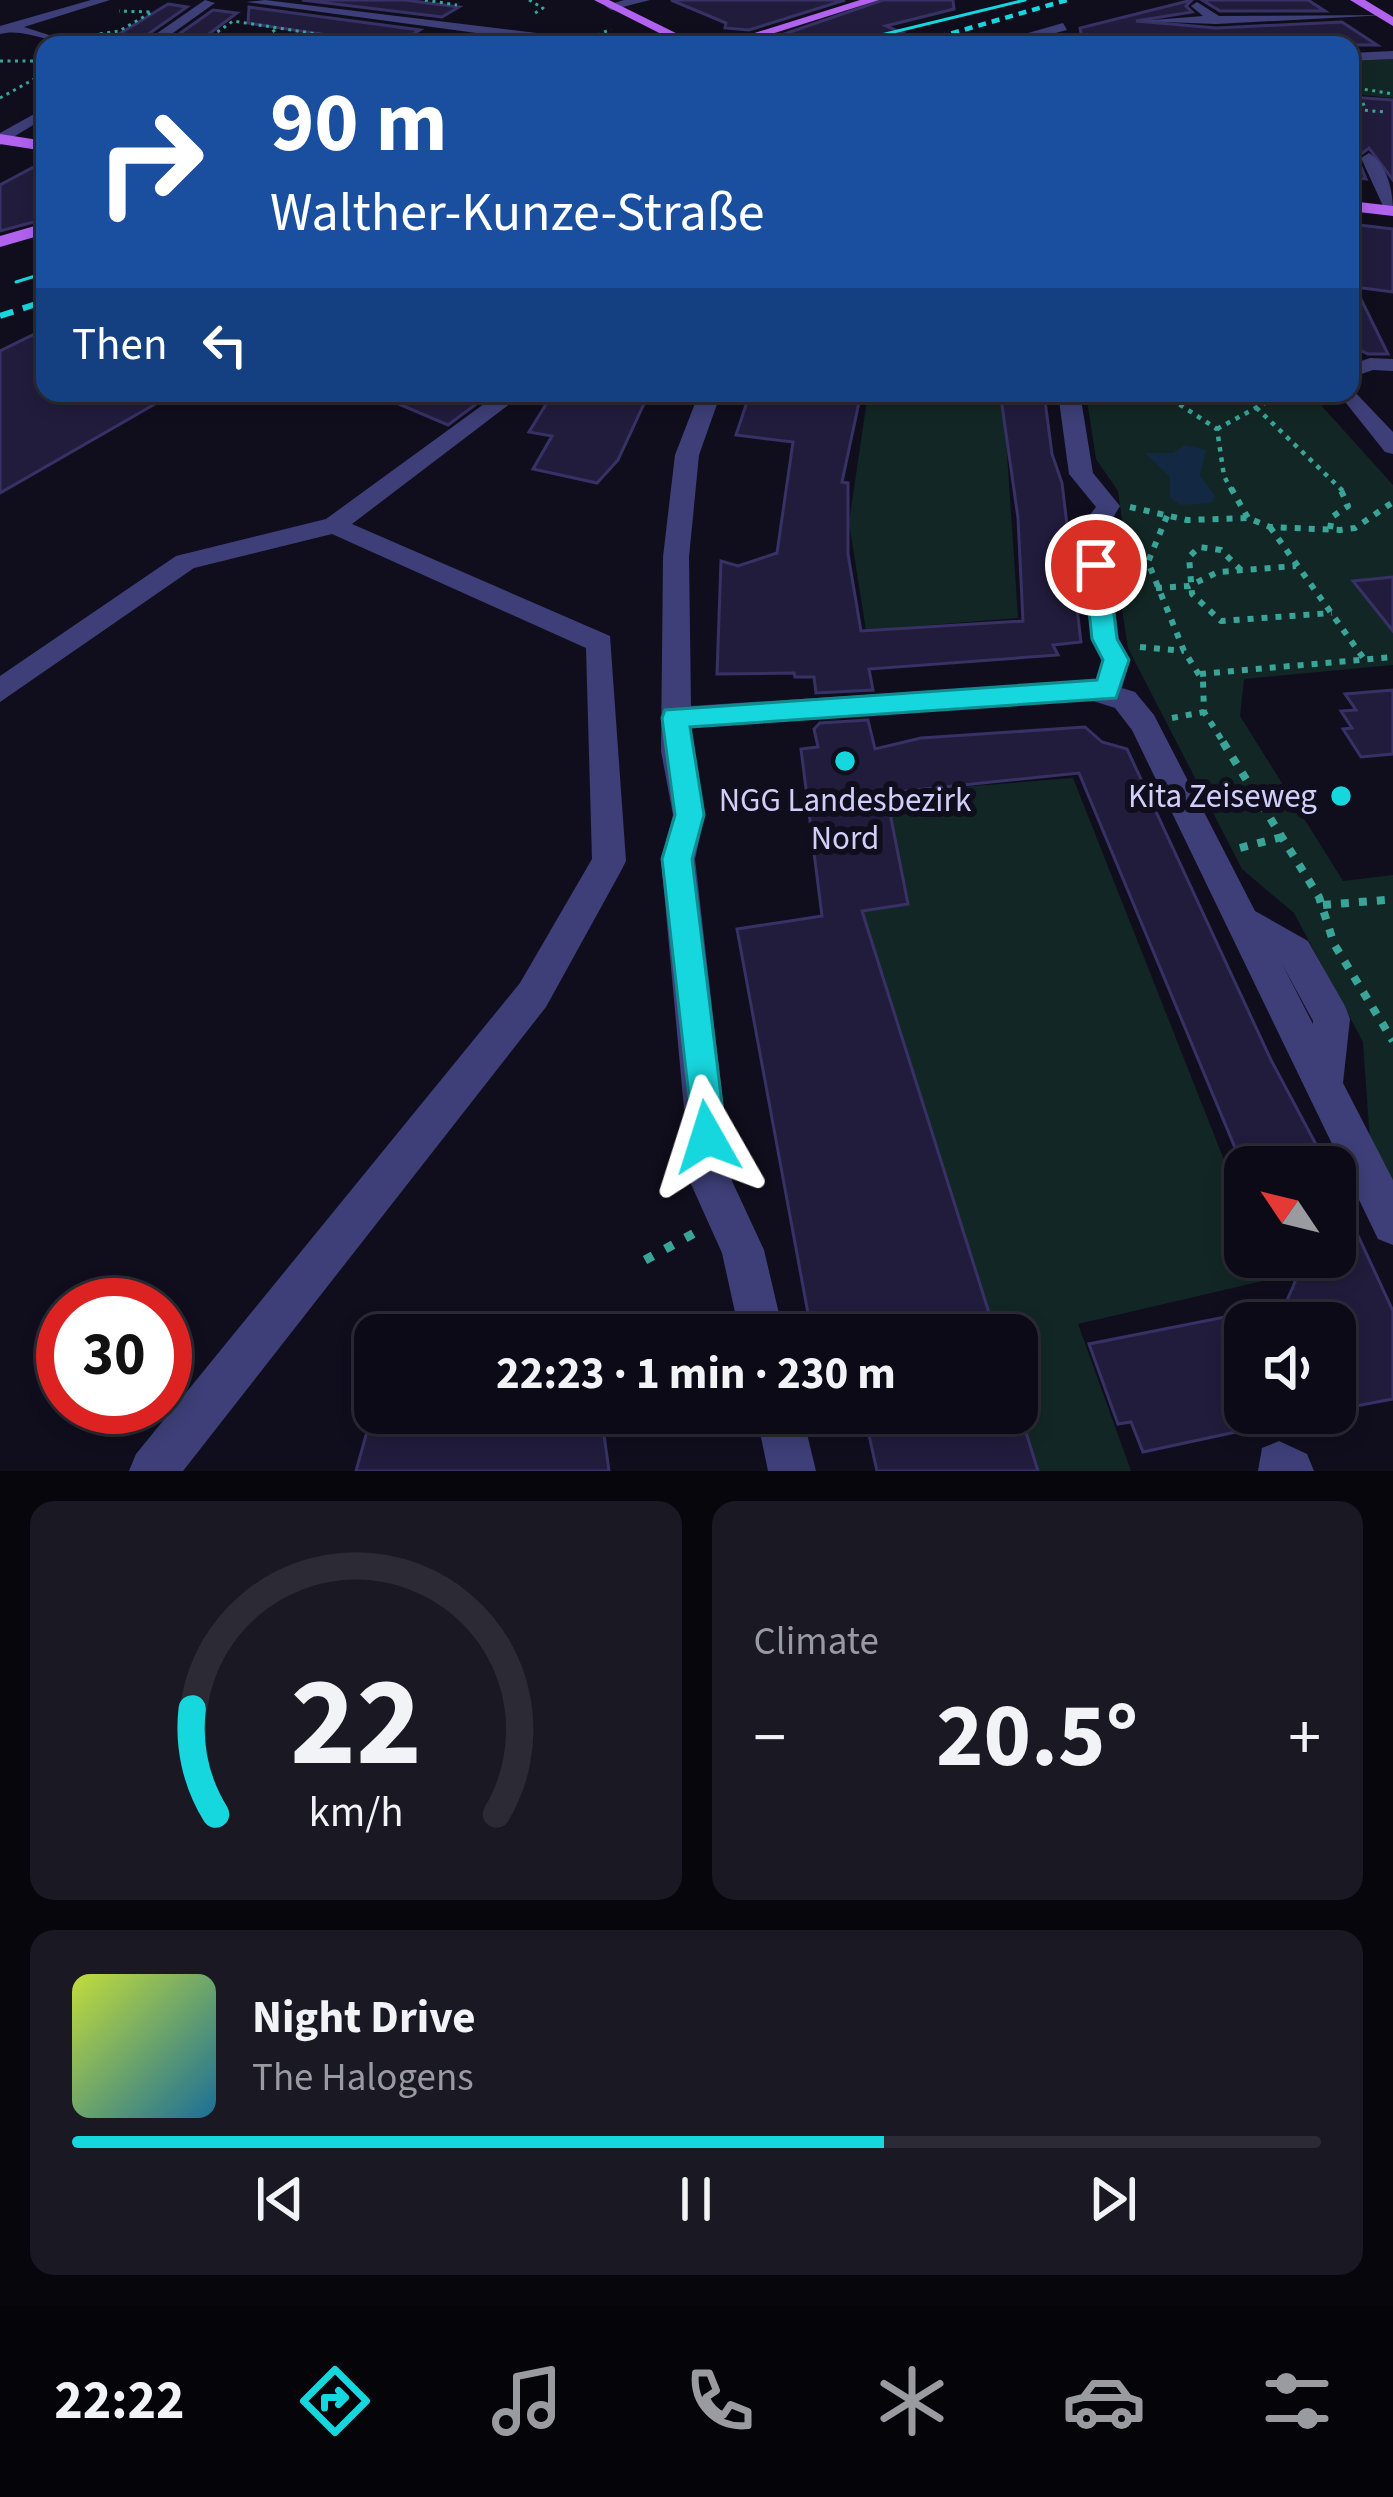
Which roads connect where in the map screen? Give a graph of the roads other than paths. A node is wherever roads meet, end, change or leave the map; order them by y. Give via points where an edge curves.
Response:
1 (44, 0) edge
2 (104, 0) edge
3 (182, 0) edge
4 (319, 0) edge
5 (644, 0) edge
6 (873, 0) edge
7 (1356, 0) edge
8 (226, 1) edge
9 (245, 1) edge
10 (209, 3) junction
11 (610, 6) edge
12 (1197, 6) dead end
13 (304, 8) junction
14 (73, 9) junction
15 (826, 15) junction
16 (1387, 19) edge
17 (1147, 21) dead end
18 (1224, 21) junction
19 (1063, 27) dead end
20 (5, 28) edge
21 (37, 36) edge
22 (160, 36) edge
23 (486, 36) edge
24 (488, 36) edge
25 (650, 36) edge
26 (677, 36) edge
27 (754, 36) edge
28 (778, 36) edge
29 (1028, 36) edge
30 (1393, 55) edge
31 (1359, 57) edge
32 (36, 118) edge
33 (1, 139) edge
34 (36, 145) edge
35 (1370, 158) dead end
36 (1359, 207) edge
37 (1393, 209) edge
38 (36, 231) edge
39 (0, 242) edge
40 (1393, 365) edge
41 (1359, 369) edge
42 (501, 402) edge
43 (707, 402) edge
44 (1070, 402) edge
45 (1356, 402) edge
46 (1393, 447) edge
47 (334, 526) junction
48 (0, 691) edge
49 (1107, 691) junction
50 (675, 718) junction
51 (1393, 1224) edge
52 (757, 1314) edge
53 (784, 1434) edge
54 (153, 1471) edge
55 (792, 1471) edge

1 - 14 street
2 - 14 street
3 - 10 street
4 - 13 street
5 - 11 street
6 - 15 main road
7 - 16 main road
8 - 10 street
9 - 13 street
9 - 23 street
10 - 22 street
11 - 25 main road
11 - 26 main road
12 - 18 street
13 - 24 street
14 - 20 street
15 - 27 main road
15 - 28 main road
16 - 18 street
17 - 18 street
19 - 29 street
20 - 21 street
30 - 31 street
32 - 33 street
33 - 34 main road
35 - 37 street
36 - 37 main road
38 - 39 main road
40 - 41 street
42 - 47 street
43 - 50 street via 681,487
44 - 49 street via 1081,474 1108,506 1092,528 1116,668
45 - 46 street
47 - 48 street via 185,562
47 - 54 street via 601,644 609,861 533,995
49 - 50 street
49 - 51 street via 1144,723 1243,922 1296,952 1332,1019 1324,1084
50 - 52 street via 689,815 677,859 712,1184 743,1250
53 - 55 street

